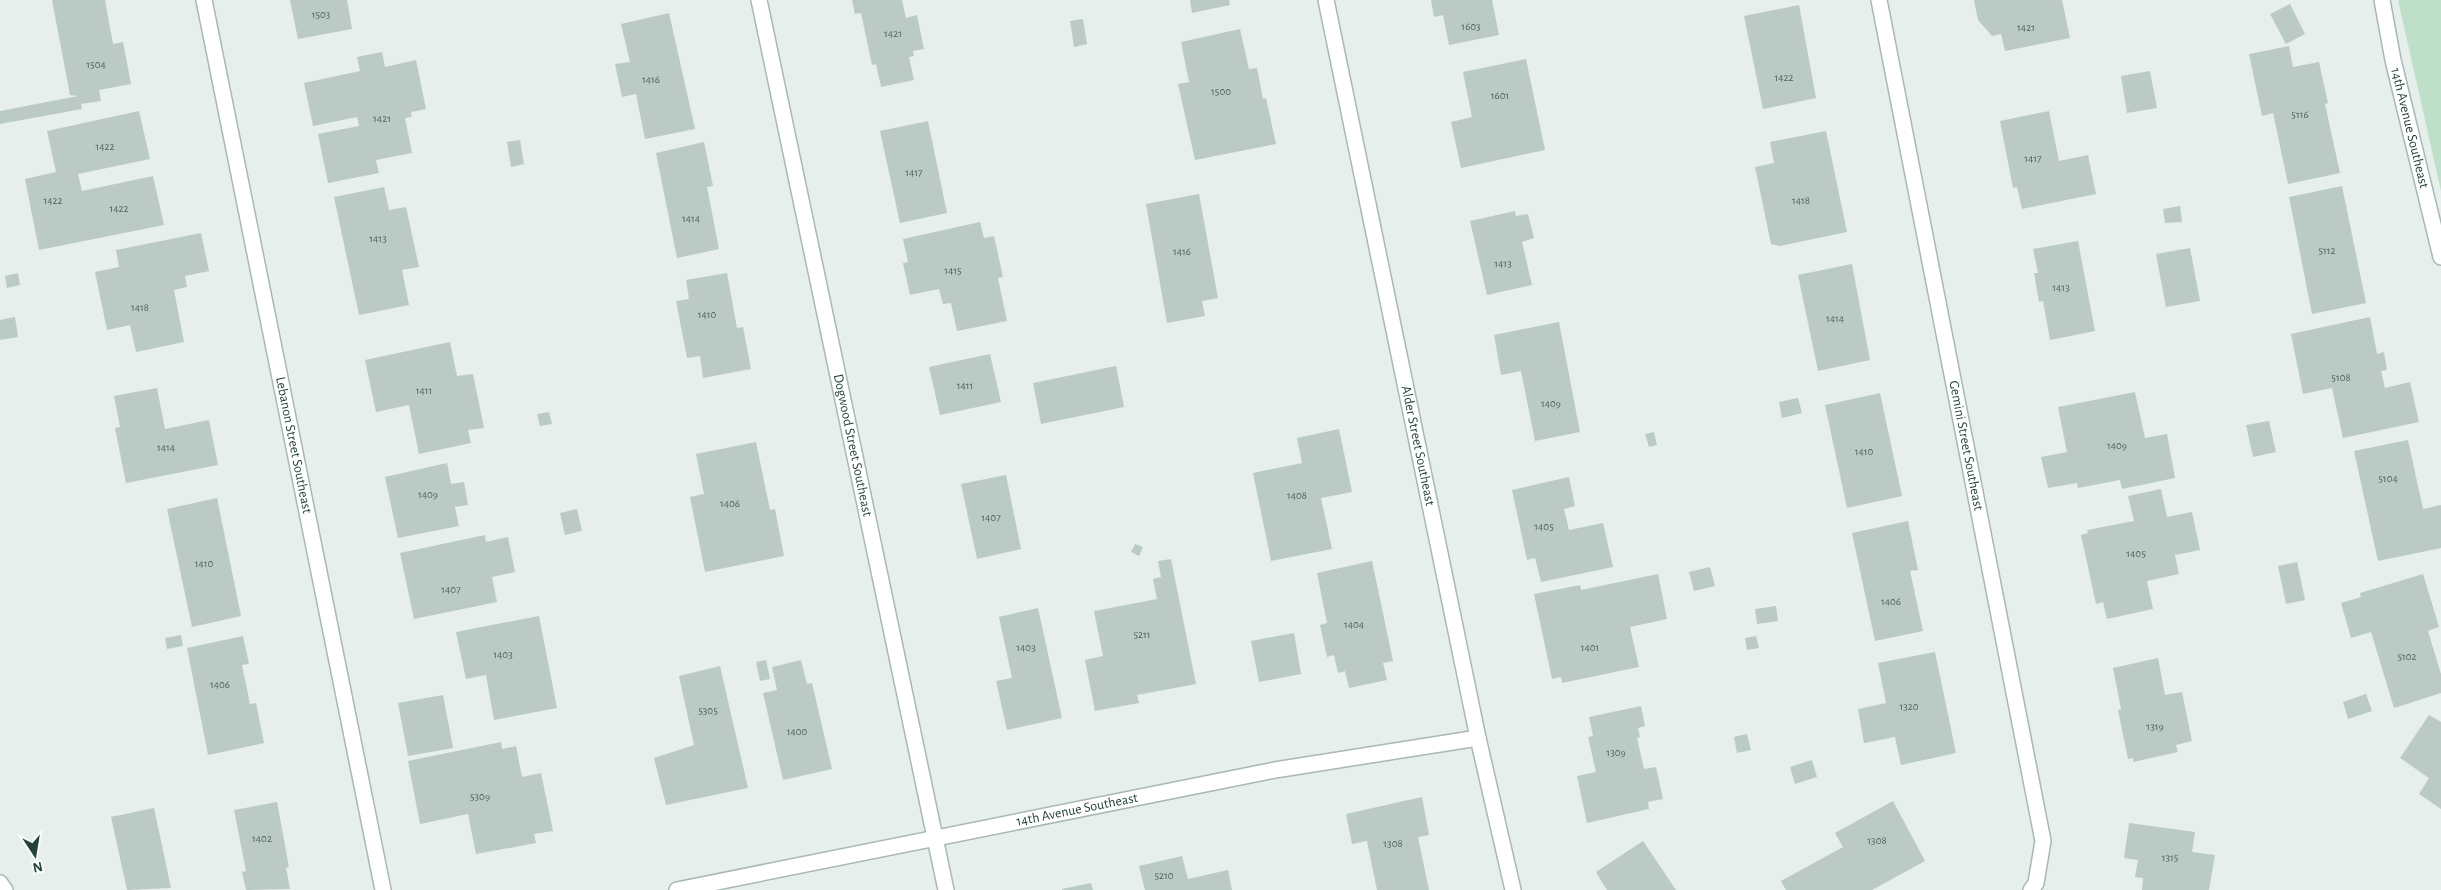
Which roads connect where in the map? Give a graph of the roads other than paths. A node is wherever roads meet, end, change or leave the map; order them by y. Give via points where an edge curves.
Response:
1 (204, 0) edge
2 (759, 0) edge
3 (1326, 0) edge
4 (1879, 0) edge
5 (2382, 0) edge
6 (2441, 257) edge
7 (1478, 738) junction
8 (935, 838) junction
9 (0, 883) edge
10 (4, 890) edge
11 (382, 890) edge
12 (677, 890) edge
13 (946, 890) edge
14 (1513, 890) edge
15 (2031, 890) edge

1 - 11 street, Lebanon Street Southeast
2 - 8 street, Dogwood Street Southeast
3 - 7 street, Alder Street Southeast
4 - 15 street, Gemini Street Southeast via 2043,841 2036,883
5 - 6 street, 14th Avenue Southeast via 2393,60
7 - 8 street, 14th Avenue Southeast via 1275,770
7 - 14 street, Alder Street Southeast
8 - 12 street, 14th Avenue Southeast
8 - 13 street, Dogwood Street Southeast
9 - 10 street

